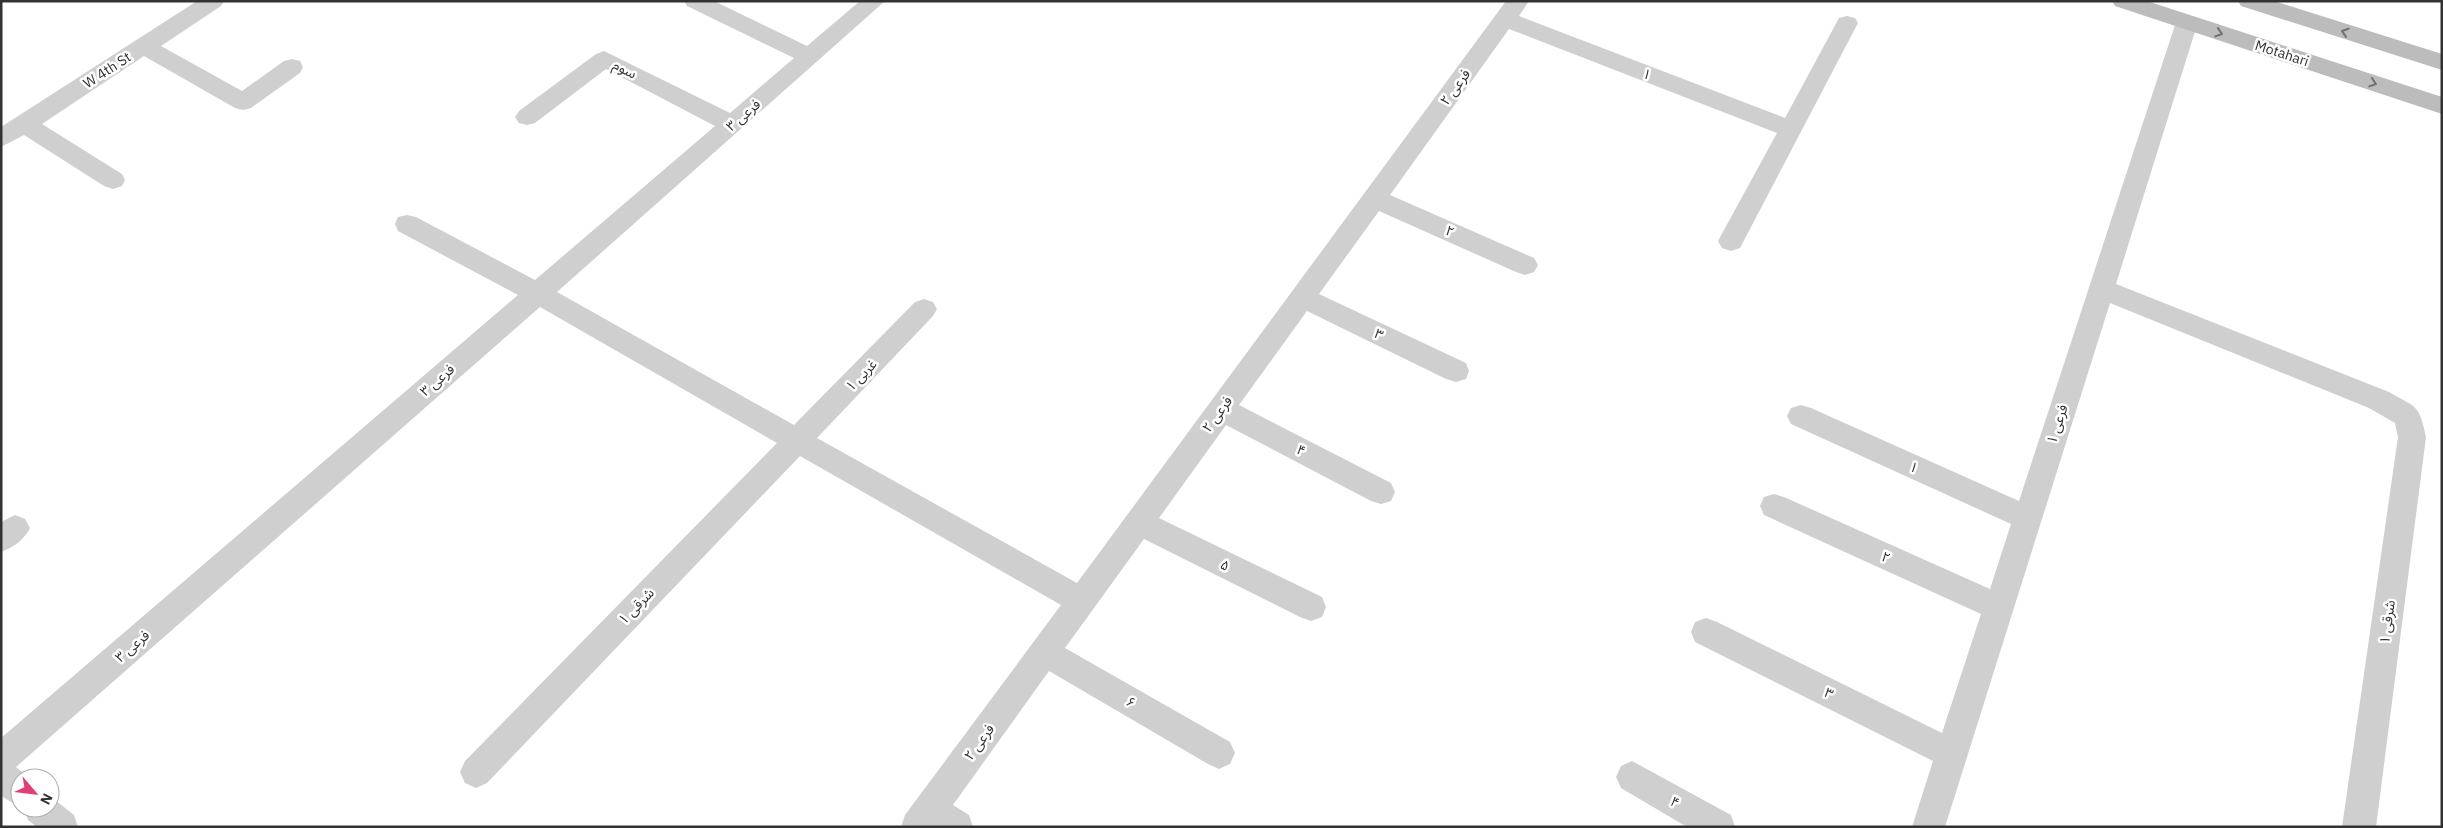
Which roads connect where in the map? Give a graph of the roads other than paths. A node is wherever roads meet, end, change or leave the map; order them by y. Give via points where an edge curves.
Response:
1 (213, 1) edge
2 (695, 1) edge
3 (874, 1) edge
4 (2123, 1) edge
5 (2249, 1) edge
6 (1511, 10) edge
7 (2187, 22) junction
8 (1846, 23) dead end
9 (144, 46) junction
10 (810, 57) junction
11 (2442, 62) edge
12 (292, 67) dead end
13 (2442, 106) edge
14 (527, 117) dead end
15 (24, 124) junction
16 (732, 124) junction
17 (1790, 129) junction
18 (1, 139) edge
19 (113, 180) dead end
20 (1374, 198) junction
21 (408, 224) dead end
22 (1731, 241) dead end
23 (1525, 265) dead end
24 (2101, 289) junction
25 (537, 294) junction
26 (1302, 297) junction
27 (924, 309) dead end
28 (1456, 371) dead end
29 (1221, 409) junction
30 (1802, 416) dead end
31 (797, 440) junction
32 (1381, 492) dead end
33 (1774, 506) dead end
34 (2027, 518) junction
35 (1139, 522) junction
36 (1081, 602) junction
37 (1311, 607) dead end
38 (1999, 608) junction
39 (1706, 632) dead end
40 (1044, 652) junction
41 (1219, 753) dead end
42 (1952, 754) junction
43 (1, 760) edge
44 (476, 772) dead end
45 (1632, 777) dead end
46 (52, 818) edge
47 (923, 818) edge
48 (62, 827) edge
49 (957, 827) edge
50 (1719, 827) edge
51 (1928, 827) edge
52 (2358, 827) edge

1 - 9 street, W 4th St
2 - 10 street
3 - 10 street, فرعی ۳
4 - 7 main road, Motahari
11 -> 5 main road
6 - 17 street, ۱
6 - 20 street, فرعی ۲
7 -> 13 main road, Motahari
7 - 24 street, فرعی ۱
8 - 17 street
9 - 12 street via 243,102
9 - 15 street, W 4th St
10 - 16 street, فرعی ۳
14 - 16 street, سوم via 604,59
15 - 18 street, W 4th St
15 - 19 street
16 - 25 street, فرعی ۳
17 - 22 street
20 - 23 street, ۲
20 - 26 street, فرعی ۲
21 - 25 street
24 - 34 street, فرعی ۱
24 - 52 street, ۱ شرقی via 2379,400 2408,418 2412,437
25 - 31 street
25 - 43 street, فرعی ۳
26 - 28 street, ۳
26 - 29 street, فرعی ۲
27 - 31 street, ۱ غربی
29 - 32 street, ۴
29 - 35 street, فرعی ۲
30 - 34 street, ۱
31 - 36 street
31 - 44 street, ۱ شرقی
33 - 38 street, ۲
34 - 38 street, فرعی ۱
35 - 36 street, فرعی ۲
35 - 37 street, ۵
36 - 40 street, فرعی ۲
38 - 42 street, فرعی ۱
39 - 42 street, ۳
40 - 41 street, ۶
40 - 47 street, فرعی ۲
42 - 51 street, فرعی ۱
45 - 50 street, ۴
46 - 48 street
47 - 49 street

